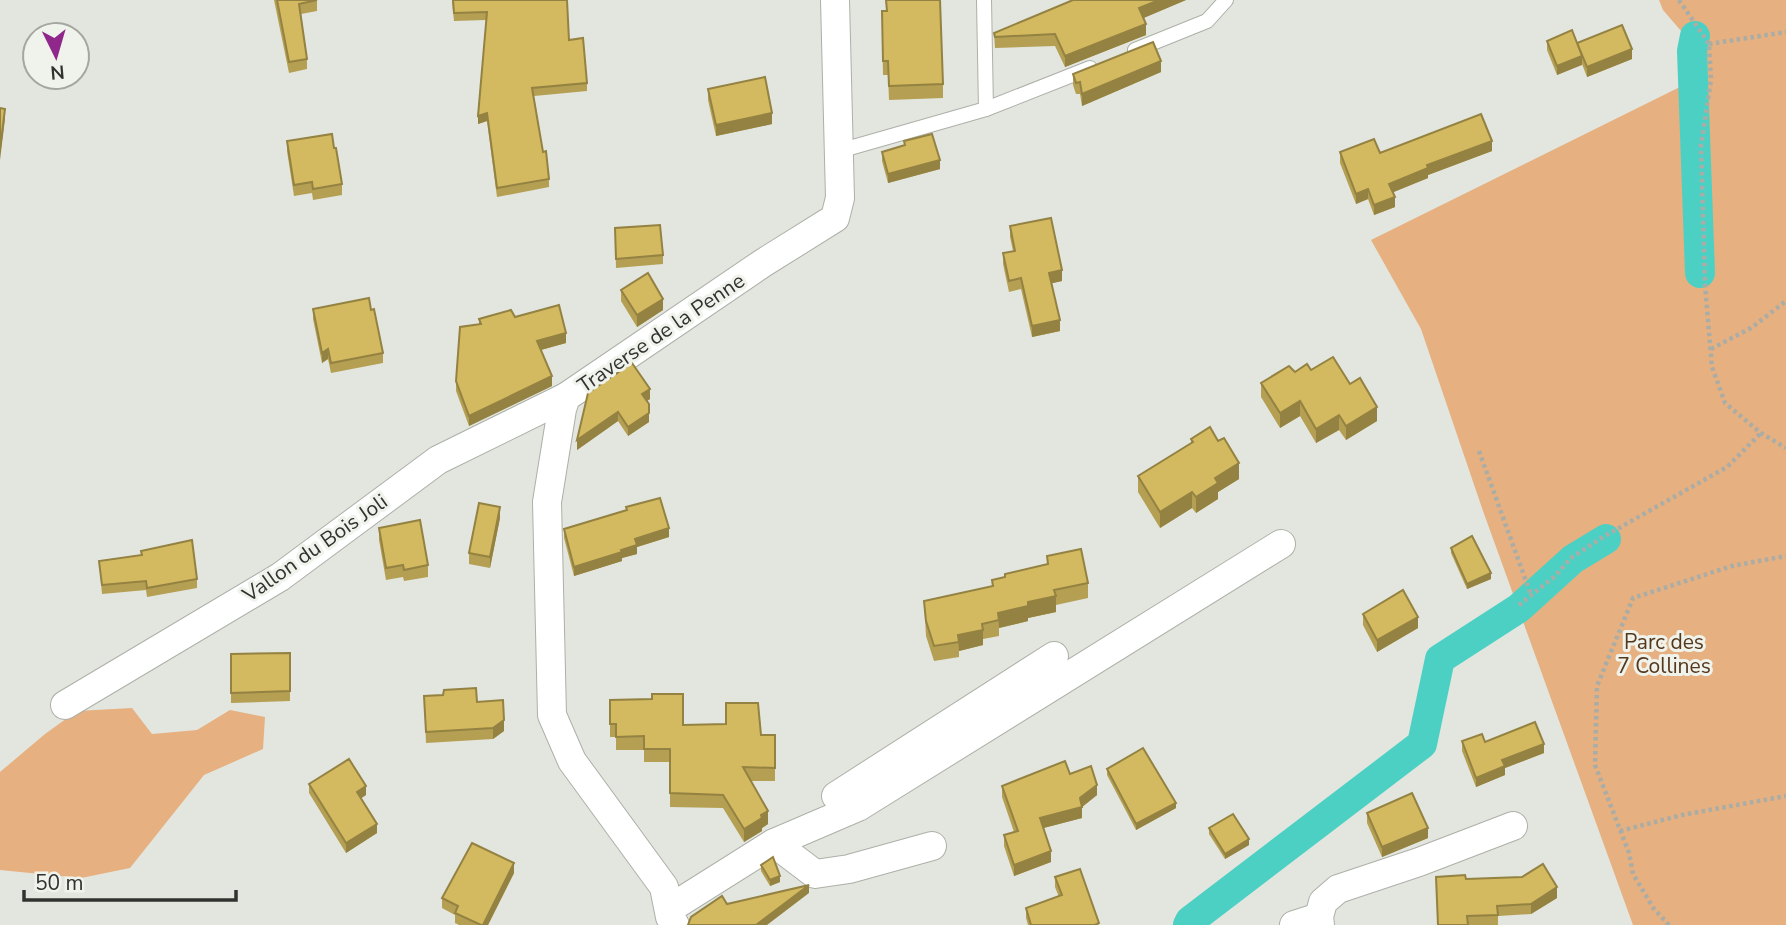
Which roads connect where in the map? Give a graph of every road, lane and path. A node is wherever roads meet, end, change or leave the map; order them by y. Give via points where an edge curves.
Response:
1 (835, 0) edge
2 (984, 0) edge
3 (1226, 0) edge
4 (1679, 0) edge
5 (1786, 32) edge
6 (1709, 44) junction
7 (1127, 53) edge
8 (1101, 64) edge
9 (985, 109) junction
10 (839, 151) junction
11 (1786, 300) edge
12 (1711, 349) junction
13 (566, 397) junction
14 (1761, 433) junction
15 (1786, 448) edge
16 (1479, 452) dead end
17 (1281, 544) dead end
18 (1786, 556) edge
19 (1531, 596) junction
20 (1519, 605) dead end
21 (1054, 656) dead end
22 (65, 705) dead end
23 (1786, 796) edge
24 (1513, 826) dead end
25 (1620, 831) junction
26 (774, 844) junction
27 (932, 846) dead end
28 (672, 917) edge
29 (1311, 922) edge
30 (1670, 925) edge

1 - 10 street, Traverse de la Penne
2 - 9 lane
3 - 7 lane via 1207,22
4 - 6 path
5 - 6 path
6 - 12 path via 1711,79 1701,145
8 - 9 lane
9 - 10 lane
10 - 13 street, Traverse de la Penne via 841,198 835,218
11 - 12 path via 1751,328
12 - 14 path via 1712,367 1725,403
13 - 22 street, Vallon du Bois Joli via 438,460 281,577
13 - 28 street, Traverse de la Penne via 547,502 552,715 572,761 664,887
14 - 15 path
14 - 19 path via 1727,467 1571,558
16 - 19 path
17 - 26 street via 858,807
18 - 25 path via 1732,566 1633,598 1597,686 1595,765
19 - 20 path
21 - 26 street via 852,787 796,818
23 - 25 path
24 - 29 street via 1338,889
25 - 30 path via 1633,874 1654,909
26 - 27 street via 815,874
26 - 28 street

